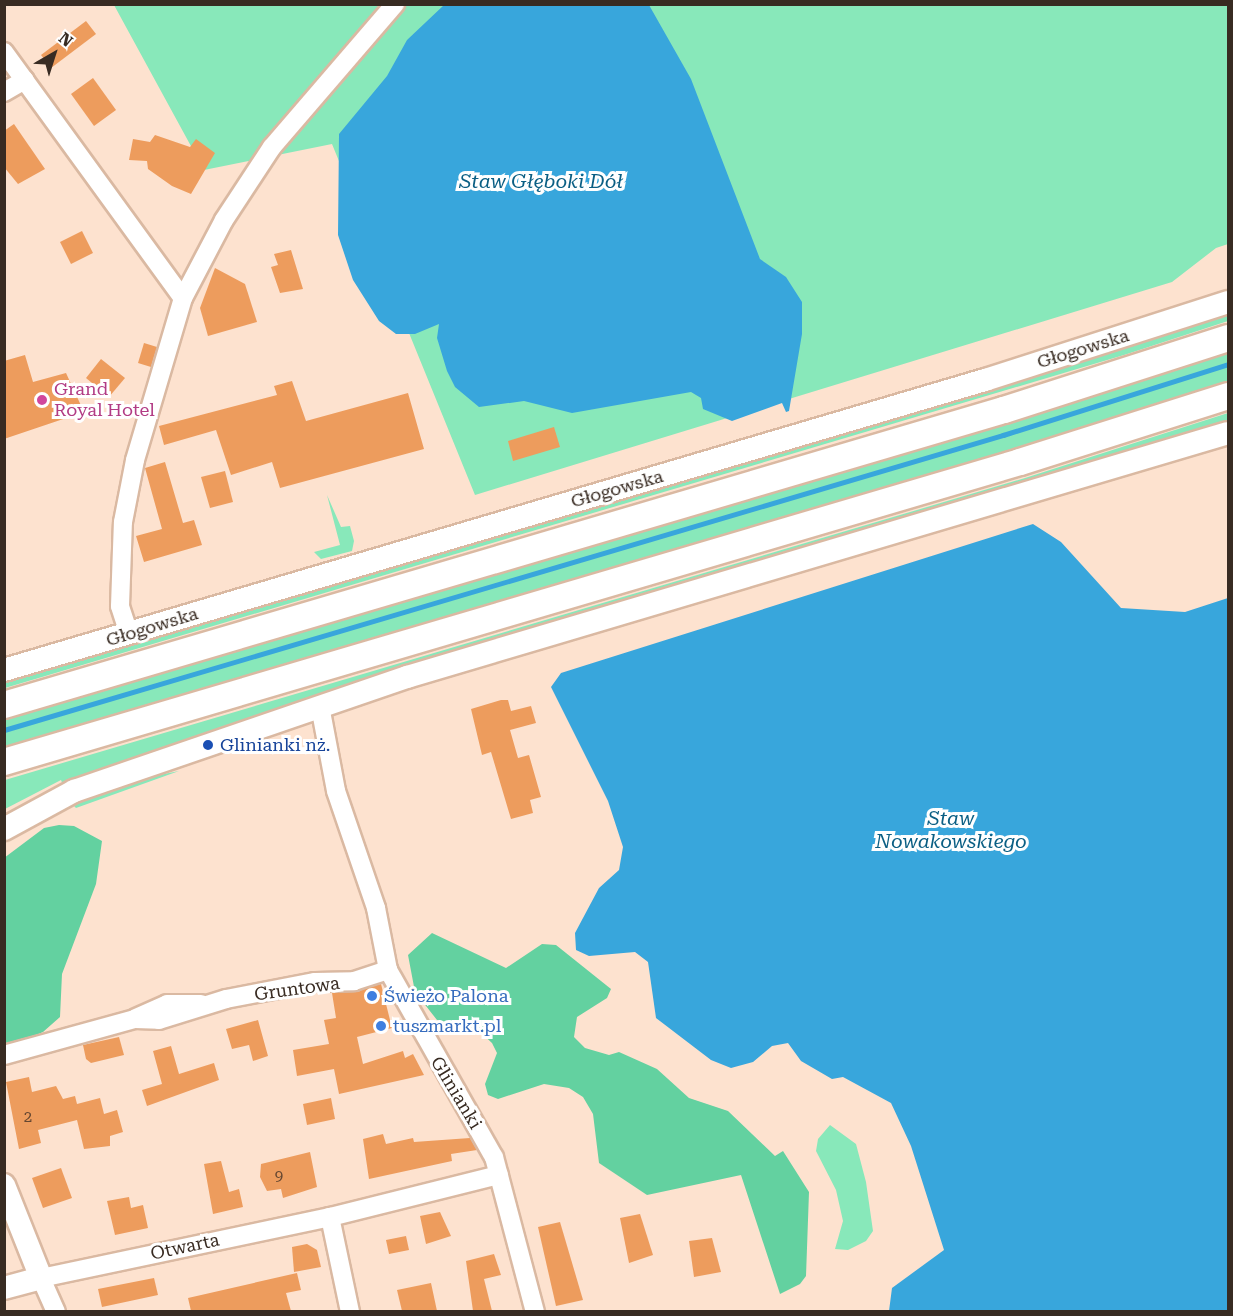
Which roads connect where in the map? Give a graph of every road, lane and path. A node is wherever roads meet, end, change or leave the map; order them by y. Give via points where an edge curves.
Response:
1 (395, 4) edge
2 (4, 52) edge
3 (25, 80) junction
4 (4, 92) edge
5 (183, 298) junction
6 (1228, 302) edge
7 (1228, 338) edge
8 (1228, 396) edge
9 (1228, 433) edge
10 (129, 634) junction
11 (4, 670) edge
12 (4, 705) edge
13 (320, 706) junction
14 (4, 762) edge
15 (4, 829) edge
16 (388, 970) junction
17 (4, 1055) edge
18 (499, 1175) junction
19 (4, 1185) edge
20 (330, 1217) junction
21 (41, 1278) junction
22 (4, 1288) edge
23 (56, 1311) edge
24 (350, 1311) edge
25 (535, 1311) edge

1 - 5 street via 267,154 224,220
2 - 3 street
3 - 4 street
3 - 5 street
5 - 10 street via 135,460 123,522 120,606
6 - 10 street, Głogowska via 985,380
7 - 12 main road, Głogowska via 1014,407
8 - 14 main road via 1020,462
9 - 13 street
10 - 11 street, Głogowska
13 - 15 street via 34,809
13 - 16 street, Glinianki via 336,791 376,908
16 - 17 street, Gruntowa via 354,981 315,982 205,1005 159,1020 135,1019
16 - 18 street, Glinianki via 494,1157
18 - 20 street, Otwarta
18 - 25 street, Glinianki
19 - 21 street
20 - 21 street, Otwarta
20 - 24 street
21 - 22 street
21 - 23 street

